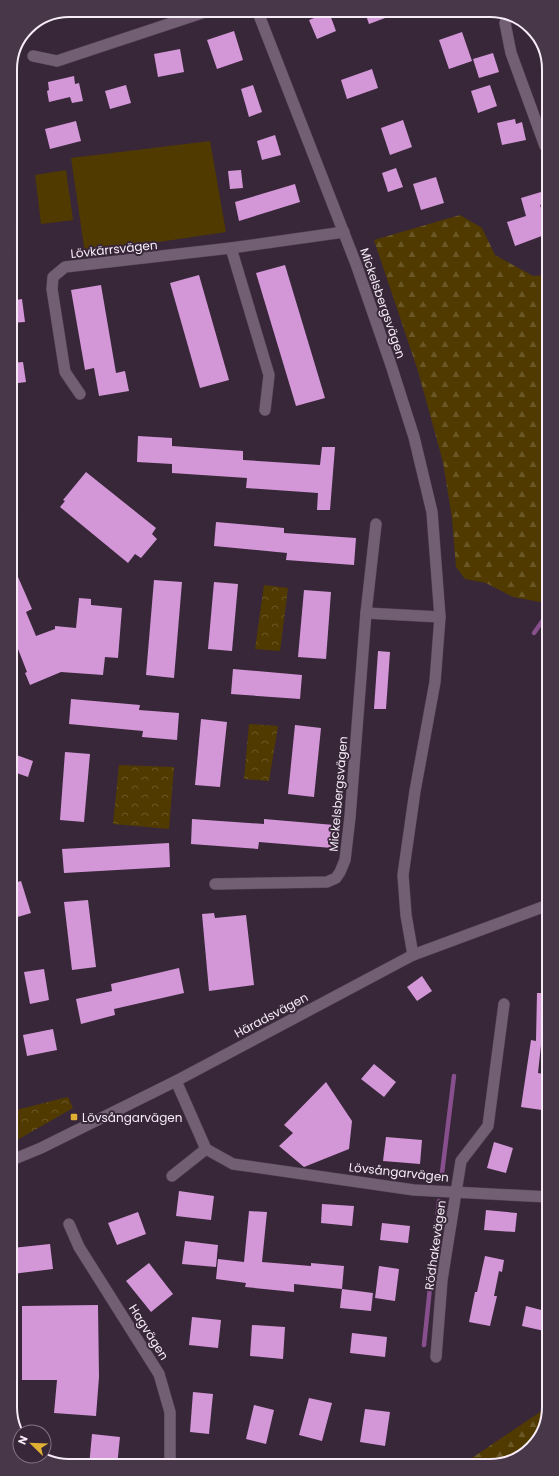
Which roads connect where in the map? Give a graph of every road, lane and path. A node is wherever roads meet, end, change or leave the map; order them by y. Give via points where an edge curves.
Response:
1 (190, 17) edge
2 (260, 17) edge
3 (506, 20) edge
4 (33, 56) dead end
5 (542, 138) edge
6 (344, 232) junction
7 (231, 248) junction
8 (80, 394) dead end
9 (265, 410) dead end
10 (376, 524) dead end
11 (366, 613) junction
12 (440, 617) junction
13 (215, 884) dead end
14 (542, 907) edge
15 (413, 954) junction
16 (504, 1004) dead end
17 (176, 1081) junction
18 (206, 1149) junction
19 (17, 1158) edge
20 (172, 1176) dead end
21 (456, 1191) junction
22 (542, 1197) edge
23 (69, 1224) dead end
24 (436, 1357) dead end
25 (170, 1459) edge

1 - 4 street via 57,61
2 - 6 street, Mickelsbergsvägen
3 - 5 street via 511,53
6 - 7 street, Lövkärrsvägen
6 - 12 street, Mickelsbergsvägen via 414,437 432,512
7 - 8 street, Lövkärrsvägen via 65,267 53,278 52,289 65,372
7 - 9 street via 270,375
10 - 11 street, Mickelsbergsvägen
11 - 12 street
11 - 13 street, Mickelsbergsvägen via 350,817 345,860 340,872 336,878 327,882
12 - 15 street, Mickelsbergsvägen via 435,682 403,875 406,915
14 - 15 street, Häradsvägen
15 - 17 street, Häradsvägen
16 - 21 street, Rödhakevägen via 488,1126 461,1161
17 - 18 street
17 - 19 street, Häradsvägen
18 - 20 street
18 - 21 street, Lövsångarvägen via 233,1164 414,1190
21 - 22 street, Lövsångarvägen
21 - 24 street, Rödhakevägen via 442,1280
23 - 25 street, Hagvägen via 79,1247 159,1374 170,1412

